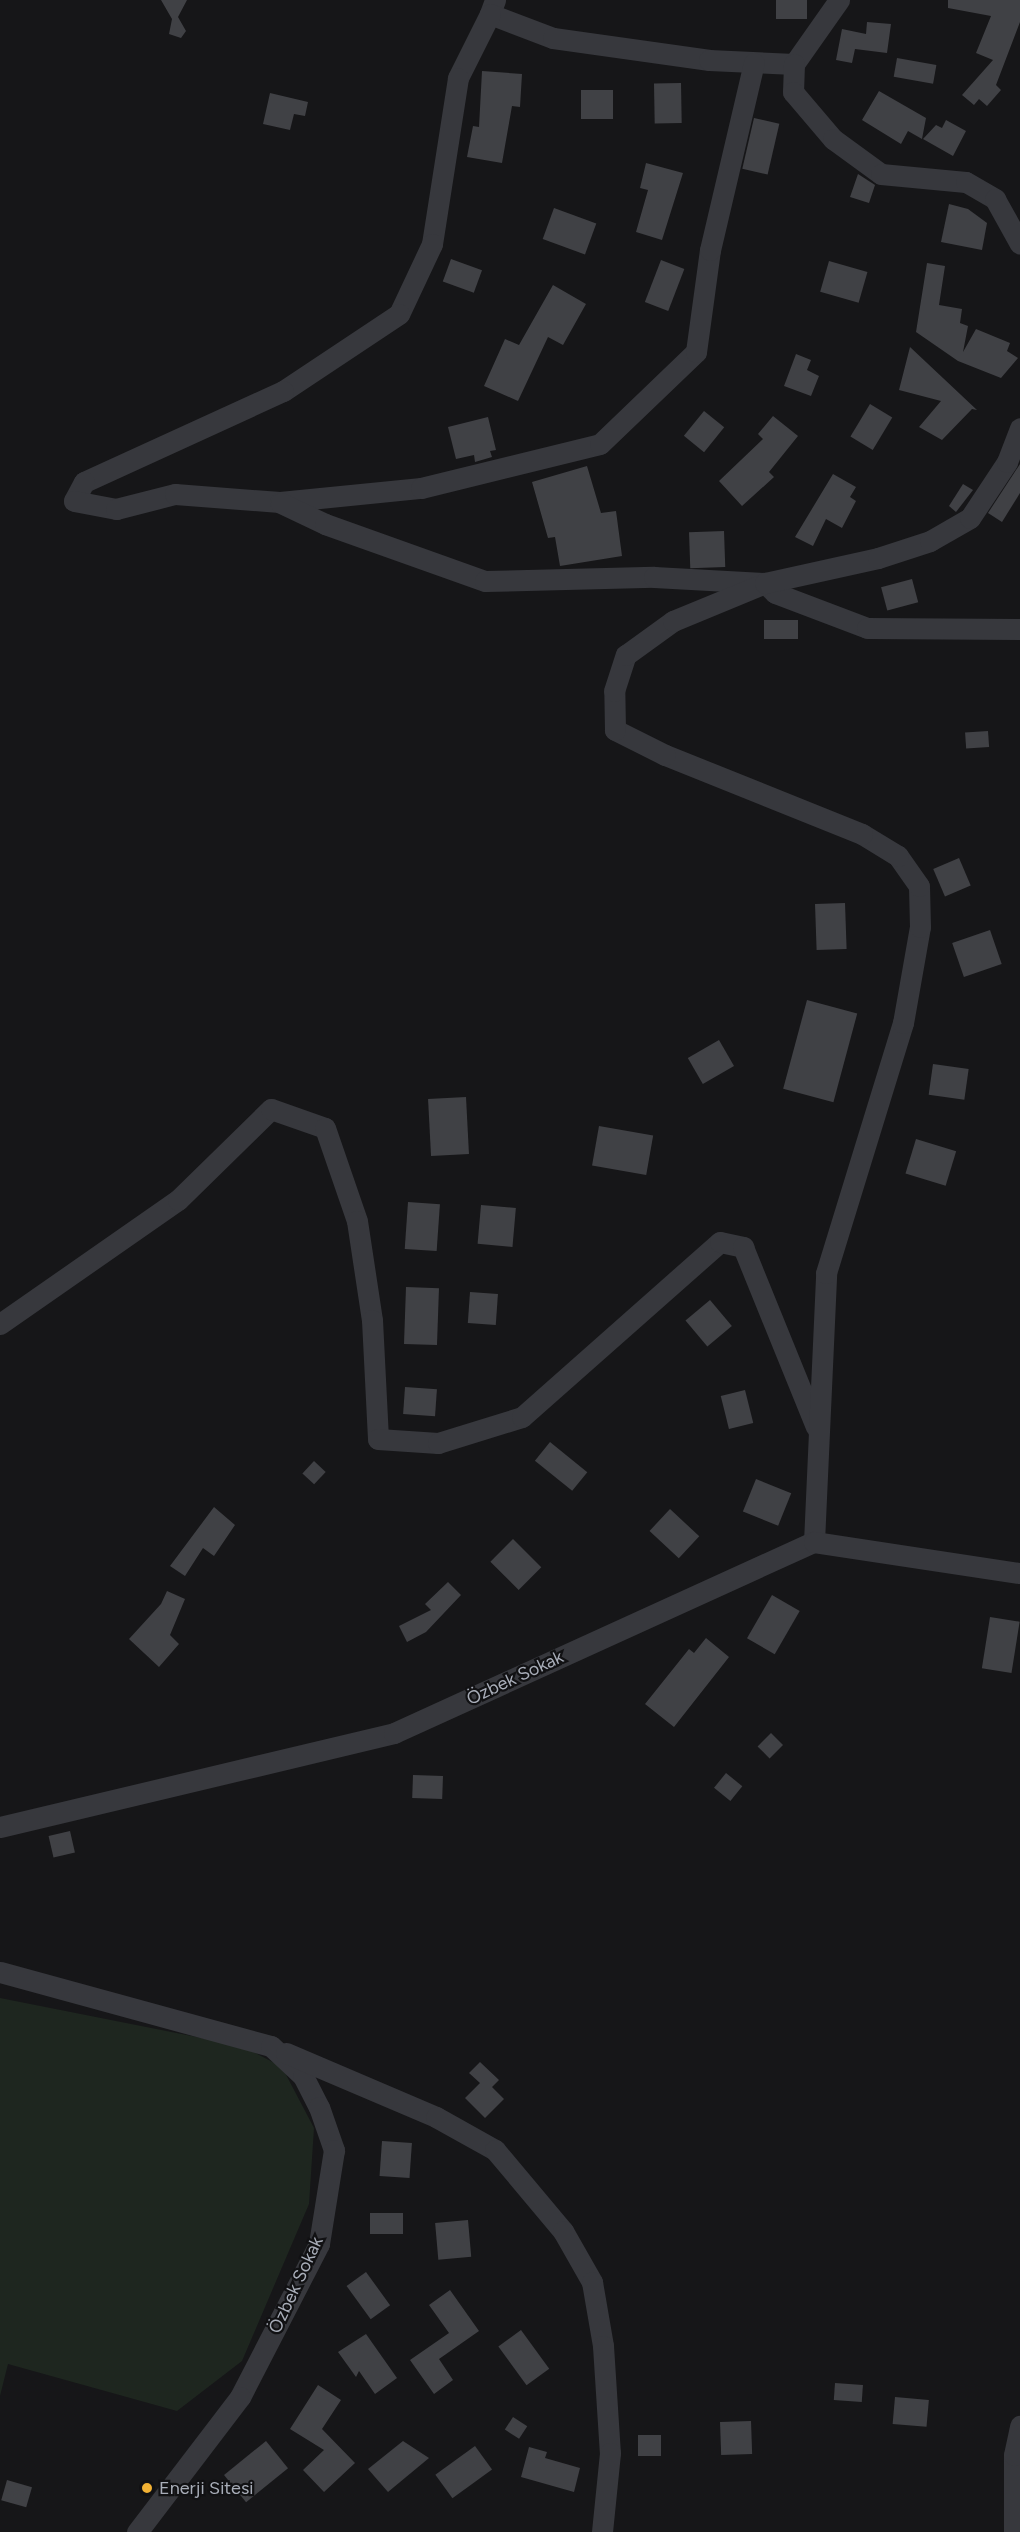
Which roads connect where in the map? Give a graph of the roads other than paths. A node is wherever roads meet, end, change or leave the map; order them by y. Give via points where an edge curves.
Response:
1 (839, 0) edge
2 (492, 7) edge
3 (754, 63) junction
4 (794, 64) junction
5 (1020, 244) edge
6 (1020, 428) edge
7 (280, 502) junction
8 (765, 583) junction
9 (1020, 629) edge
10 (0, 1324) edge
11 (819, 1433) junction
12 (814, 1542) junction
13 (1020, 1573) edge
14 (0, 1827) edge
15 (0, 1972) edge
16 (271, 2046) junction
17 (1020, 2426) edge
18 (137, 2532) edge
19 (602, 2532) edge
20 (1014, 2532) edge

1 - 4 street
2 - 3 street via 553,38
2 - 7 street via 458,78 432,244 399,314 283,391 84,482 74,501 116,509 175,494
3 - 4 street
3 - 7 street via 710,250 696,352 600,444 421,488
4 - 5 street via 793,92 833,139 881,174 966,182 995,199
6 - 8 street via 1007,462 970,518 930,541 889,555
7 - 8 street via 325,524 485,581 654,577
8 - 9 street via 775,593 867,628
8 - 11 street via 673,621 626,656 614,691 615,730 665,755 862,834 898,856 919,886 920,927 903,1023 826,1273
10 - 11 street via 178,1200 271,1109 325,1128 357,1221 372,1320 378,1438 438,1443 522,1418 720,1242 742,1247
11 - 12 street
12 - 13 street
12 - 14 street, Özbek Sokak via 394,1733
15 - 16 street, Özbek Sokak
16 - 18 street, Özbek Sokak via 303,2076 320,2107 334,2150 319,2244 240,2397
16 - 19 street via 436,2117 495,2150 563,2231 592,2282 603,2346 610,2453
17 - 20 street via 1014,2455

